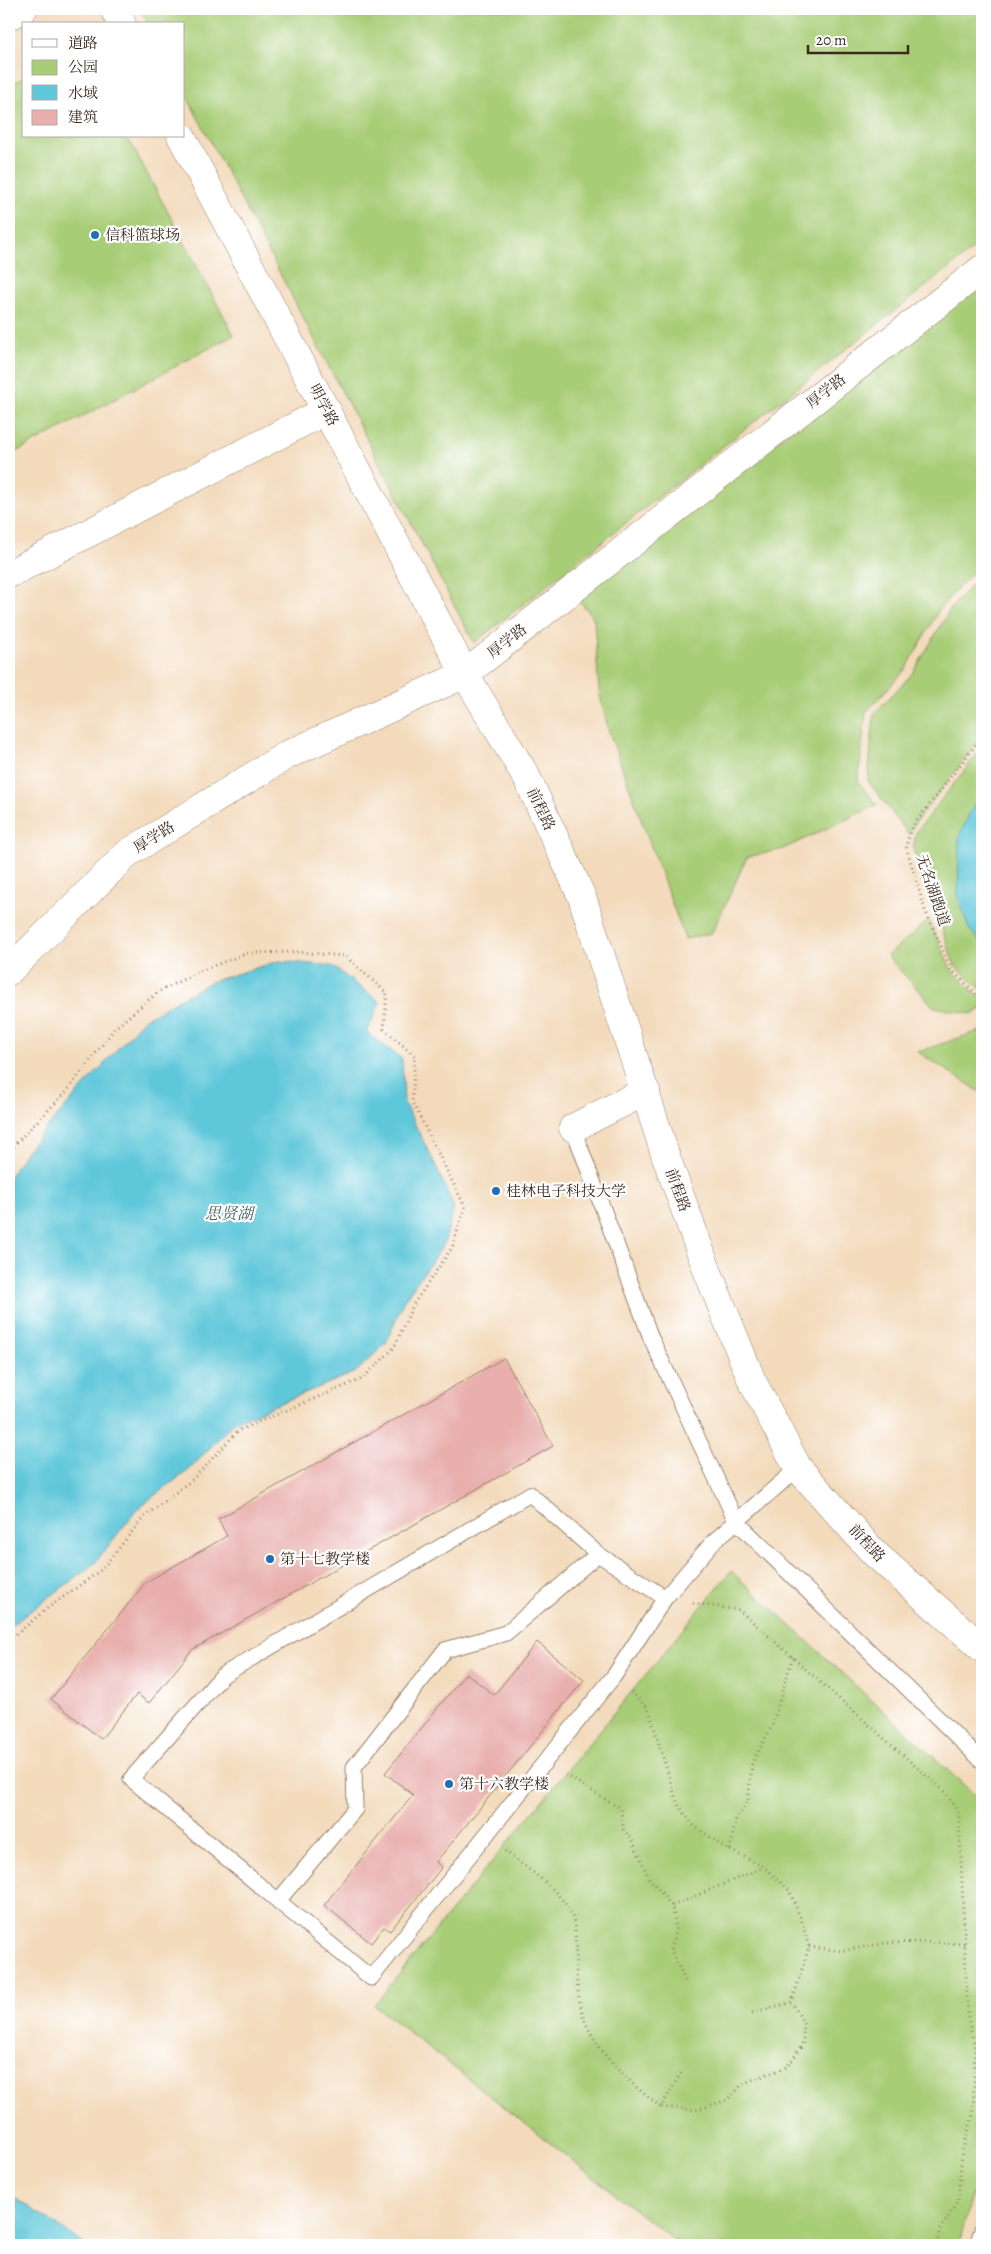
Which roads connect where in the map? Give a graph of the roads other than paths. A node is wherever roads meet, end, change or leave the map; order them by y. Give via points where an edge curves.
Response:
1 (22, 9) edge
2 (114, 9) edge
3 (9, 16) edge
4 (121, 22) edge
5 (182, 138) edge
6 (982, 269) edge
7 (327, 410) junction
8 (9, 574) edge
9 (465, 674) junction
10 (9, 971) edge
11 (646, 1091) junction
12 (573, 1128) joint
13 (798, 1468) junction
14 (736, 1521) junction
15 (598, 1554) junction
16 (665, 1598) junction
17 (982, 1648) edge
18 (982, 1761) edge
19 (278, 1901) junction
20 (982, 2230) edge
21 (977, 2245) edge

1 - 3 street
2 - 4 street
5 - 7 street, 明学路
6 - 9 street, 厚学路
7 - 8 street
7 - 9 street, 明学路
9 - 10 street, 厚学路 via 288,755 128,853
9 - 11 street, 前程路 via 527,778 582,897
11 - 12 street
11 - 13 street, 前程路 via 665,1154 711,1279 752,1380
12 - 14 lane via 651,1338
13 - 14 lane
13 - 17 street, 前程路 via 874,1553
14 - 16 lane via 713,1542
14 - 18 lane
15 - 16 lane
15 - 19 lane via 506,1633 445,1650 354,1767 355,1809
15 - 19 lane via 530,1494 223,1675 131,1779
16 - 19 lane via 614,1676 372,1978
20 - 21 lane

